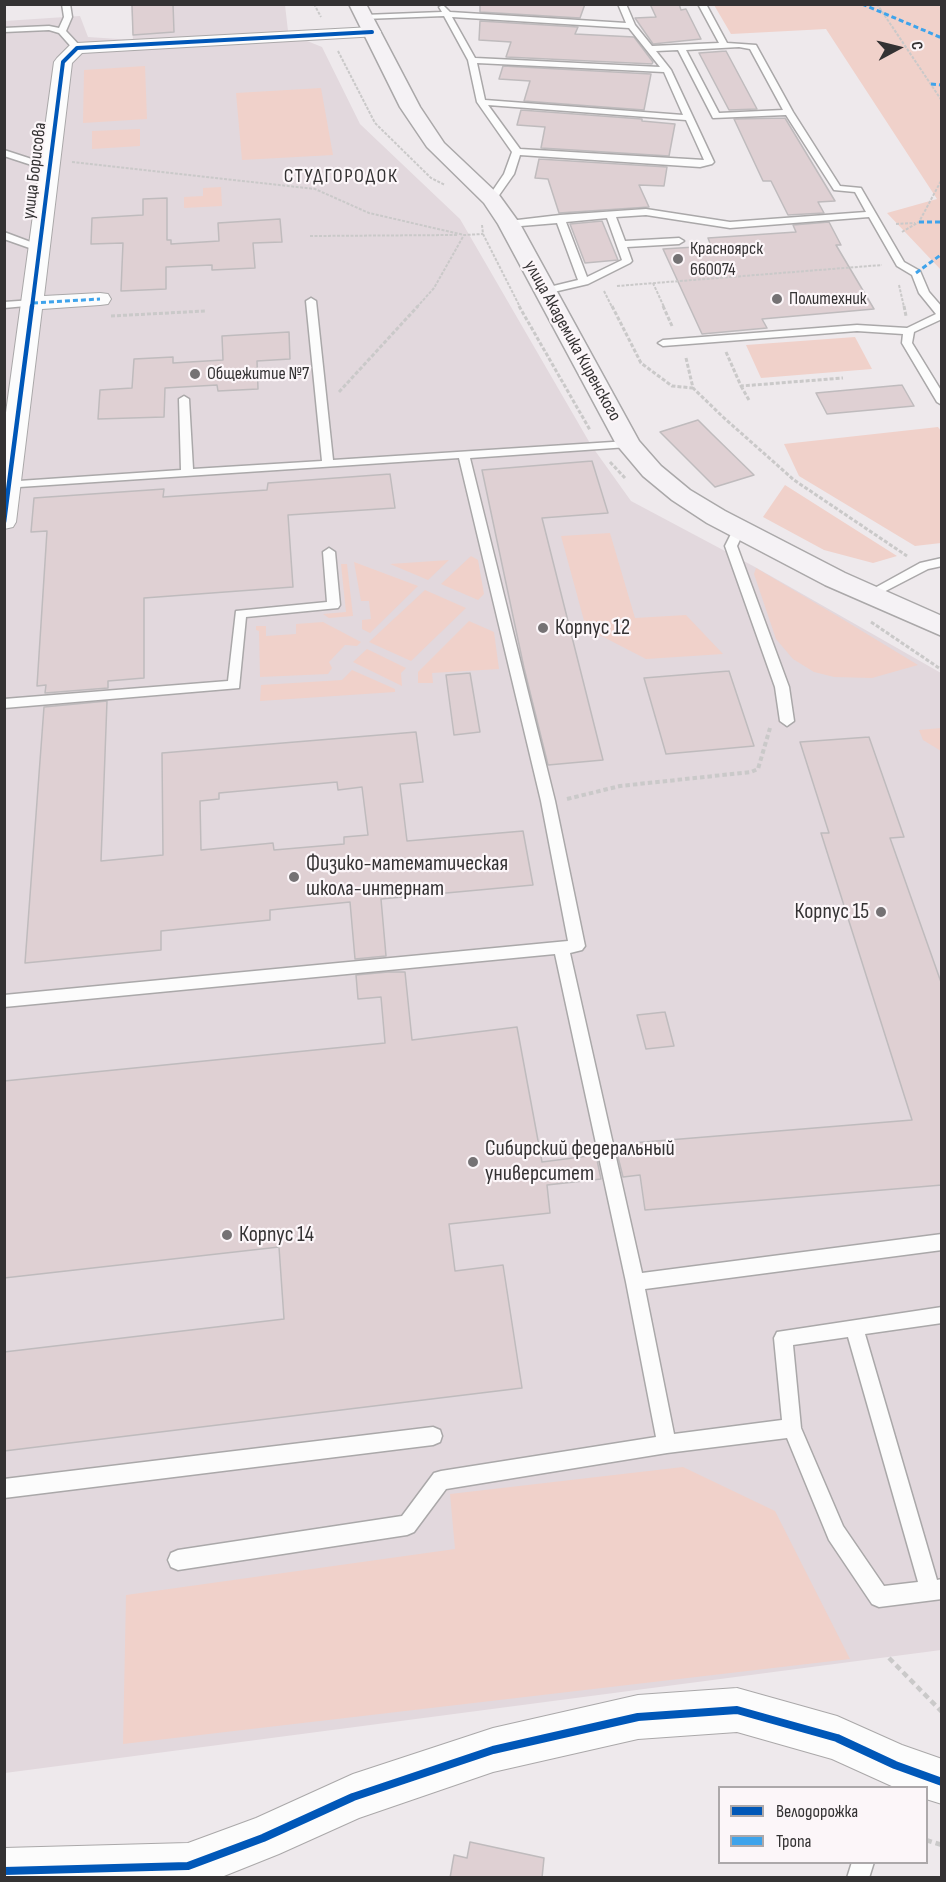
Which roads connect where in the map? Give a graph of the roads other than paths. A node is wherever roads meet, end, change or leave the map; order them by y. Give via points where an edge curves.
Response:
1 (66, 4) edge
2 (442, 4) edge
3 (622, 4) edge
4 (702, 4) edge
5 (447, 14) junction
6 (364, 18) edge
7 (631, 26) junction
8 (4, 30) edge
9 (62, 31) junction
10 (725, 46) junction
11 (77, 48) junction
12 (681, 48) junction
13 (648, 49) junction
14 (472, 60) junction
15 (667, 70) junction
16 (481, 102) junction
17 (789, 112) junction
18 (688, 118) junction
19 (517, 152) junction
20 (4, 153) edge
21 (51, 164) junction
22 (492, 199) junction
23 (610, 214) junction
24 (871, 214) junction
25 (560, 218) junction
26 (509, 224) junction
27 (4, 235) edge
28 (679, 241) dead end
29 (620, 244) junction
30 (41, 249) junction
31 (584, 282) junction
32 (602, 287) road end
33 (544, 291) junction
34 (100, 299) dead end
35 (311, 301) dead end
36 (33, 303) junction
37 (4, 305) edge
38 (942, 315) edge
39 (909, 331) junction
40 (663, 343) dead end
41 (184, 399) dead end
42 (942, 402) edge
43 (628, 444) junction
44 (464, 455) junction
45 (328, 462) junction
46 (187, 472) junction
47 (8, 480) edge
48 (4, 522) edge
49 (739, 529) junction
50 (329, 552) dead end
51 (942, 562) edge
52 (868, 595) junction
53 (942, 627) edge
54 (942, 639) edge
55 (4, 704) edge
56 (787, 722) dead end
57 (561, 948) junction
58 (4, 1001) edge
59 (942, 1242) edge
60 (635, 1282) junction
61 (942, 1315) edge
62 (854, 1328) junction
63 (792, 1428) junction
64 (433, 1436) dead end
65 (667, 1444) junction
66 (4, 1489) edge
67 (178, 1560) dead end
68 (936, 1590) edge
69 (892, 1776) edge
70 (942, 1782) edge
71 (4, 1871) edge
72 (50, 1874) edge

1 - 9 lane via 68,17
2 - 5 lane
3 - 7 lane
4 - 10 lane
5 - 6 lane
5 - 7 lane
5 - 14 lane
6 - 11 street
6 - 22 main road, улица Академика Киренского via 410,107 437,147
7 - 13 lane
8 - 9 lane
9 - 11 lane
10 - 12 lane
10 - 17 lane via 753,47
11 - 21 street, улица Борисова via 63,62
12 - 13 lane
12 - 17 lane via 716,116
13 - 15 lane
14 - 15 lane
14 - 16 lane
15 - 18 lane
16 - 18 lane
16 - 19 lane
17 - 24 lane via 837,188 858,190
18 - 19 lane via 709,162
19 - 22 lane
20 - 21 lane
21 - 30 street, улица Борисова via 50,202
22 - 26 main road, улица Академика Киренского
23 - 24 lane via 646,212 730,225
23 - 25 lane
23 - 29 lane
24 - 38 lane via 898,264 916,273 924,293
25 - 26 lane
25 - 31 lane
26 - 33 main road, улица Академика Киренского
27 - 30 lane
28 - 29 lane
29 - 31 lane via 627,261
30 - 36 street, улица Борисова
31 - 32 lane
31 - 33 lane
33 - 43 main road, улица Академика Киренского
34 - 36 street
35 - 45 lane
36 - 37 lane
36 - 47 street, улица Борисова
38 - 39 lane
39 - 40 lane via 857,328
39 - 42 lane via 907,343
41 - 46 lane
43 - 44 lane
43 - 49 main road, улица Академика Киренского via 681,495
44 - 45 lane
44 - 57 lane via 548,801 577,946
45 - 46 lane
46 - 47 lane
47 - 48 street
49 - 52 main road, улица Академика Киренского
49 - 56 lane via 731,546 782,687
50 - 55 lane via 334,605 240,614 234,685
51 - 52 lane via 924,566
52 - 53 main road, улица Академика Киренского
52 - 54 main road, улица Академика Киренского
57 - 58 lane
57 - 60 lane
59 - 60 lane
60 - 65 lane
61 - 62 lane
62 - 63 lane via 783,1338
62 - 68 lane
63 - 65 lane
63 - 68 lane via 836,1533 879,1597
64 - 66 lane
65 - 67 lane via 441,1480 407,1525
69 - 70 street
69 - 72 street via 837,1738 737,1710 638,1717 493,1750 353,1797 263,1838 188,1866
71 - 72 street

